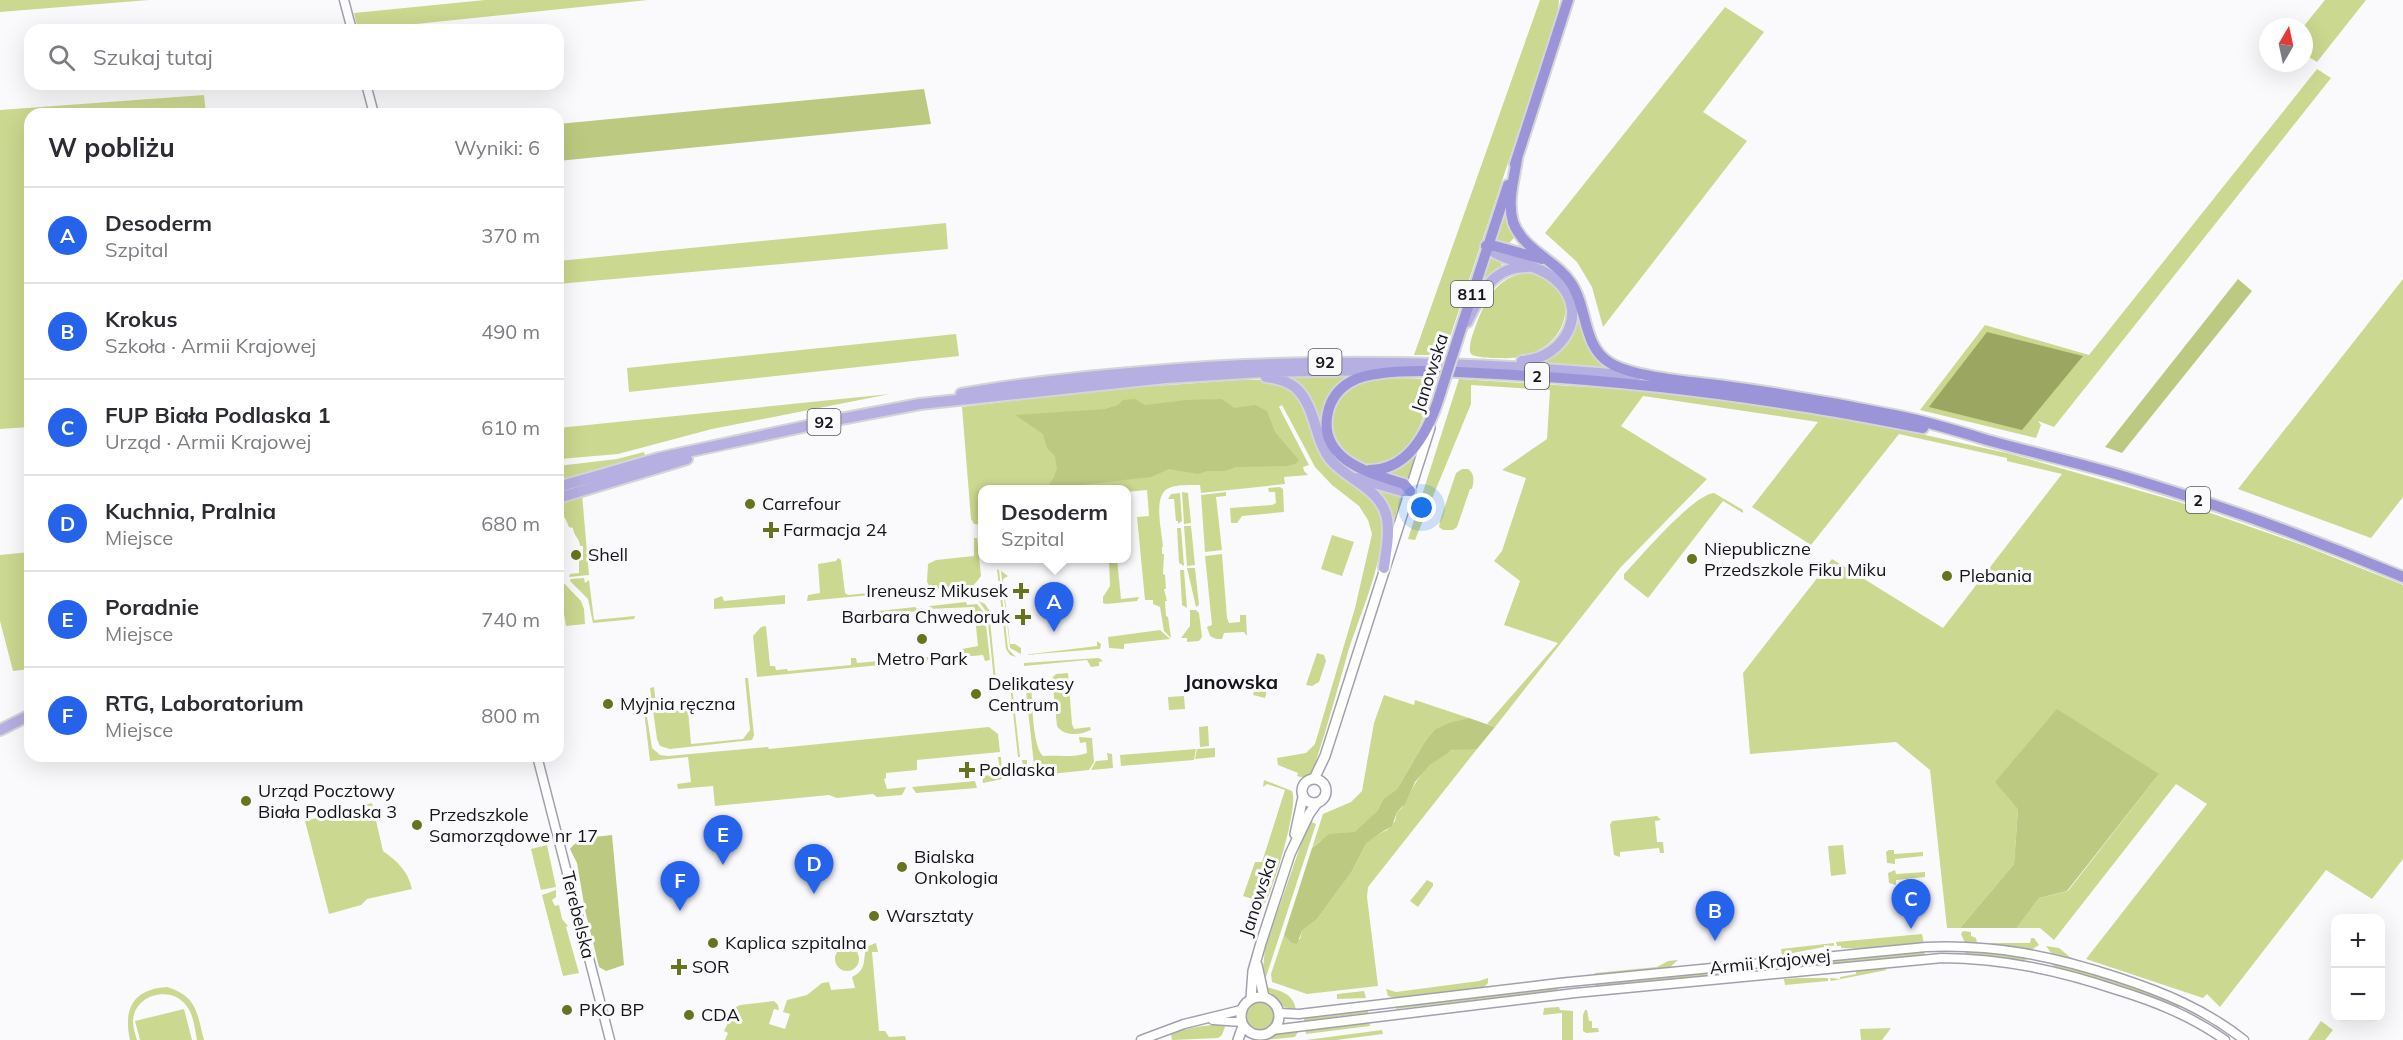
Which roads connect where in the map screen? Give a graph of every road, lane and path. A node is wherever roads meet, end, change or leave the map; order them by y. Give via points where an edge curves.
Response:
1 (344, 0) edge
2 (1568, 0) edge
3 (350, 24) edge
4 (368, 90) edge
5 (372, 108) edge
6 (1517, 159) junction
7 (1486, 246) junction
8 (1548, 261) junction
9 (1534, 267) junction
10 (1457, 342) junction
11 (1483, 364) junction
12 (1420, 371) junction
13 (1218, 375) junction
14 (1675, 380) junction
15 (920, 404) junction
16 (1435, 411) junction
17 (1988, 440) junction
18 (712, 448) junction
19 (1364, 469) junction
20 (1354, 477) junction
21 (564, 485) edge
22 (1410, 491) junction
23 (564, 496) edge
24 (1384, 568) junction
25 (2403, 577) edge
26 (24, 719) edge
27 (0, 730) edge
28 (539, 762) edge
29 (1317, 780) junction
30 (1303, 798) junction
31 (1317, 803) junction
32 (1293, 845) junction
33 (1941, 946) junction
34 (2041, 955) junction
35 (1942, 958) junction
36 (1256, 960) junction
37 (2039, 967) junction
38 (1264, 997) junction
39 (1251, 999) junction
40 (1241, 1010) junction
41 (1279, 1013) junction
42 (1204, 1020) junction
43 (1242, 1024) junction
44 (1272, 1030) junction
45 (1252, 1037) edge
46 (610, 1040) edge
47 (1141, 1040) edge
48 (1238, 1040) edge
49 (2225, 1040) edge
50 (2244, 1040) edge

1 - 3 street
2 - 6 highway, Janowska / 811
4 - 5 street
6 - 7 highway, Janowska / 811
6 - 8 highway via 1510,206 1513,221 1522,238
7 - 8 highway
7 - 9 main road
7 - 10 highway, Janowska / 811
8 - 14 highway via 1575,290 1591,338 1602,357 1620,368
9 - 10 main road via 1512,268 1489,282
9 - 11 main road via 1557,281 1567,295 1571,311 1567,333 1555,350 1537,360
10 - 16 highway, Janowska / 811, bridge
11 - 14 main road, 92
11 - 15 main road, 92 via 1323,362 1185,368 1005,387
12 - 13 main road, 92 via 1317,370
12 - 17 highway, 2 via 1513,374 1686,389
12 - 19 highway via 1355,379 1332,400 1327,420 1332,445 1347,462
13 - 15 main road, 92
13 - 20 main road via 1270,377 1293,386 1308,406 1327,454
14 - 17 highway, 2 via 1864,409
15 - 18 main road, 92
16 - 19 highway via 1405,458 1387,468
16 - 22 main road, Janowska / 811
17 - 25 highway, 2 via 2201,501
18 - 21 main road, 92 via 631,465
18 - 23 main road, 92
19 - 22 highway via 1404,484
20 - 22 main road
20 - 24 main road via 1384,510
22 - 24 main road, Janowska
24 - 29 main road, Janowska
26 - 27 main road
28 - 46 street, Terebelska
29 - 30 main road via 1304,784
29 - 31 main road via 1326,794
30 - 31 main road
30 - 32 main road, Janowska
31 - 32 main road, Janowska
32 - 36 main road, Janowska
33 - 34 street, Armii Krajowej
33 - 35 street
33 - 41 street, Armii Krajowej via 1559,983 1299,1014
34 - 37 street
34 - 50 street, Armii Krajowej via 2169,995
35 - 37 street, Armii Krajowej
35 - 44 street, Armii Krajowej via 1575,993
36 - 38 main road, Janowska
36 - 39 main road, Janowska
37 - 49 street, Armii Krajowej via 2158,1004 2196,1021
38 - 39 main road
38 - 41 main road via 1274,1002
39 - 40 main road
40 - 42 street
40 - 43 main road
41 - 44 main road
42 - 43 street
42 - 47 street
43 - 45 main road
43 - 48 main road
44 - 45 main road

